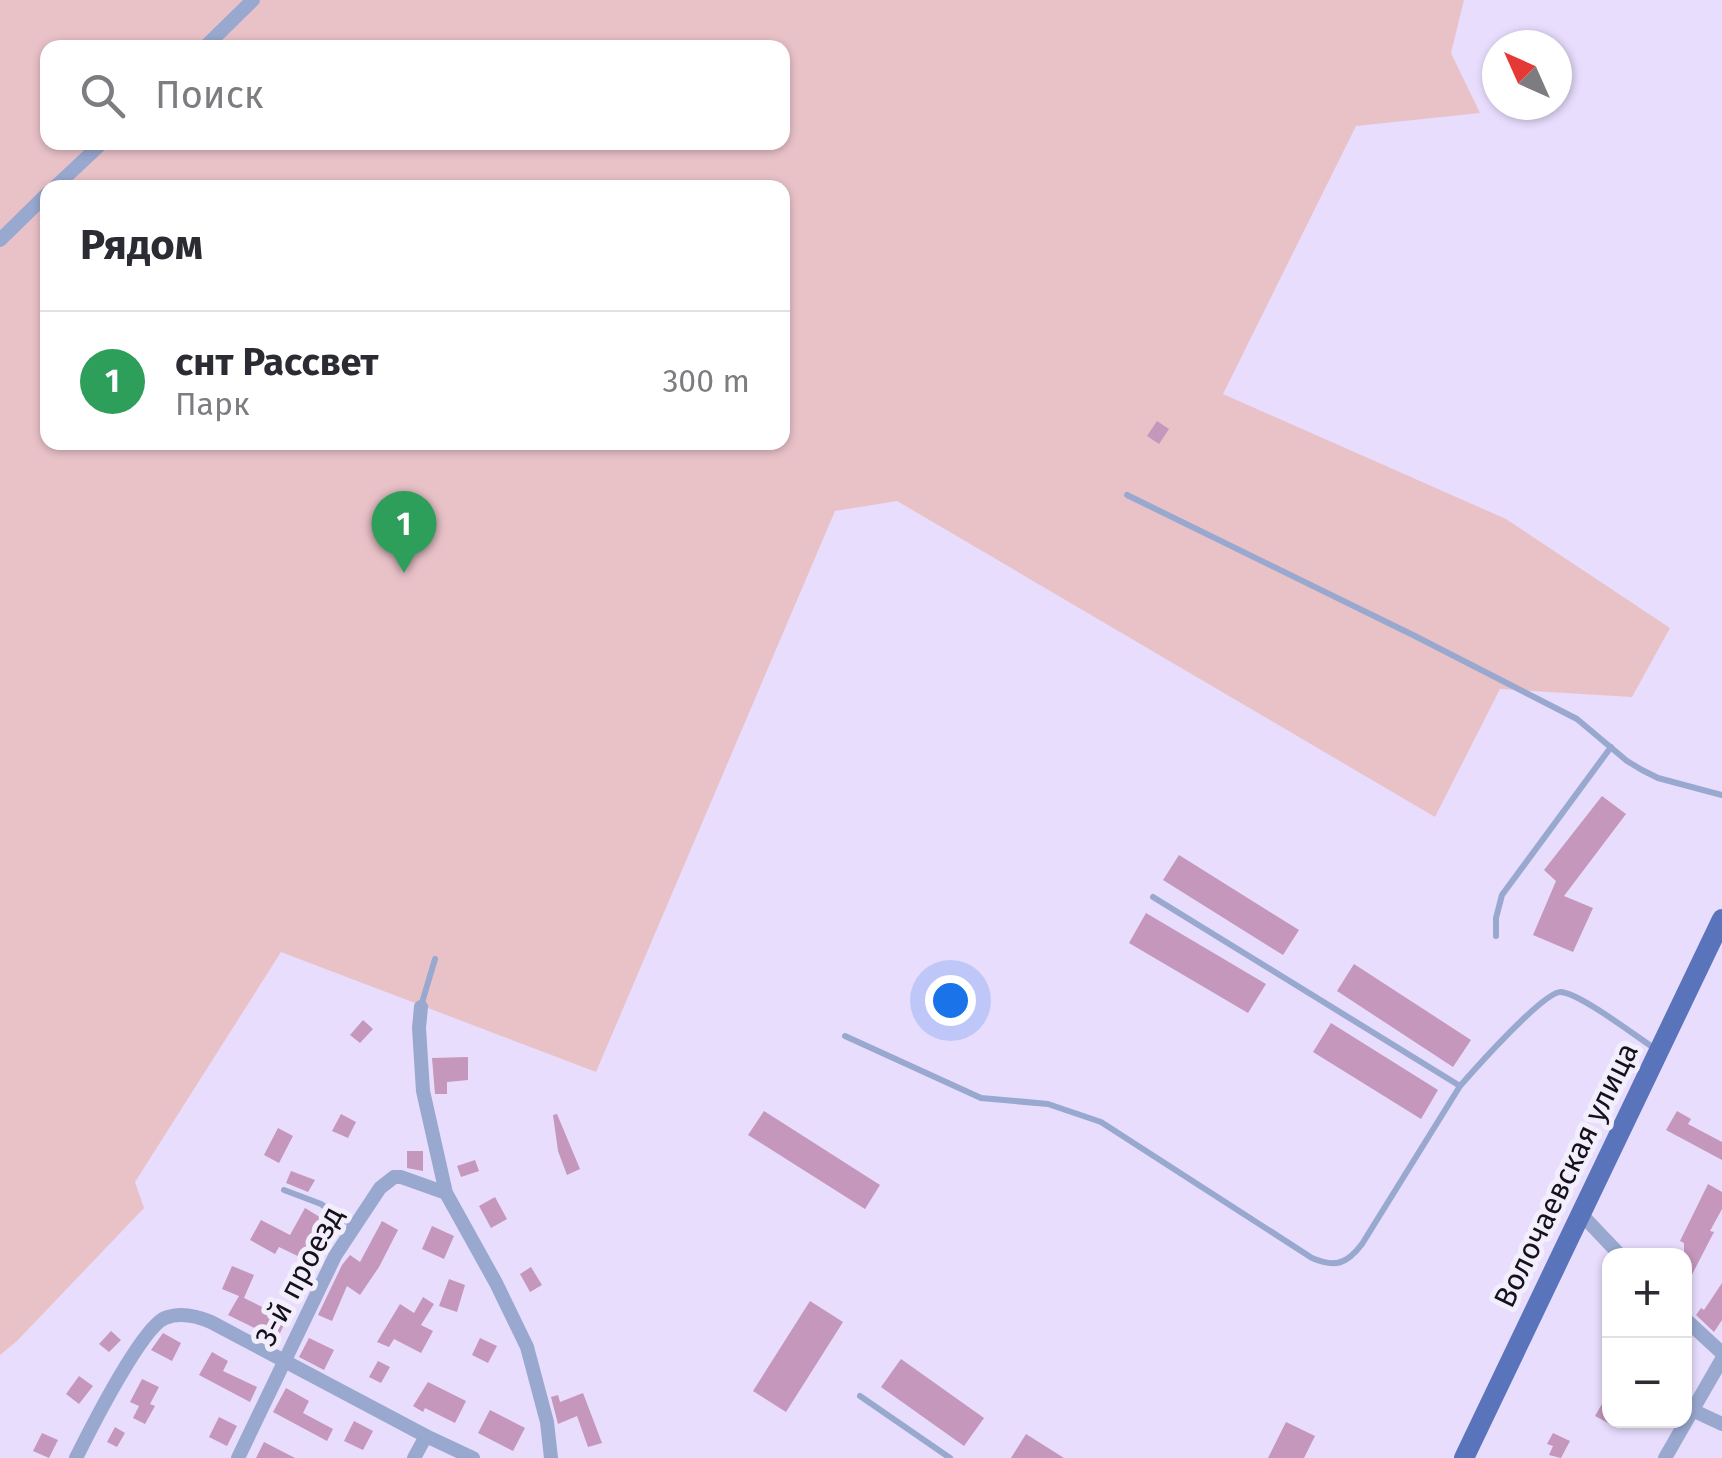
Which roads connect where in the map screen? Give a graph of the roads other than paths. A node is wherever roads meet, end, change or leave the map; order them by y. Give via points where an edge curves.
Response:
1 (253, 0) edge
2 (212, 40) edge
3 (94, 150) edge
4 (63, 180) edge
5 (40, 201) edge
6 (0, 240) edge
7 (1127, 495) dead end
8 (1610, 747) junction
9 (1722, 795) edge
10 (1153, 897) dead end
11 (1722, 919) edge
12 (1496, 936) dead end
13 (435, 959) dead end
14 (421, 1007) joint
15 (845, 1036) dead end
16 (1659, 1051) junction
17 (1460, 1086) junction
18 (284, 1190) dead end
19 (446, 1192) junction
20 (1580, 1214) junction
21 (354, 1226) junction
22 (1613, 1248) edge
23 (1692, 1326) edge
24 (1722, 1356) edge
25 (284, 1361) junction
26 (860, 1396) dead end
27 (1692, 1410) joint
28 (1722, 1424) edge
29 (1682, 1428) edge
30 (426, 1436) junction
31 (76, 1458) edge
32 (238, 1458) edge
33 (414, 1458) edge
34 (473, 1458) edge
35 (551, 1458) edge
36 (950, 1458) edge
37 (1464, 1458) edge
38 (1665, 1458) edge

1 - 2 street
3 - 4 street
5 - 6 street
7 - 8 lane via 1577,718
8 - 9 lane via 1658,778
8 - 12 lane via 1502,895
10 - 17 lane
11 - 16 main road, Волочаевская улица
13 - 14 lane
14 - 19 street via 422,1091
15 - 17 lane via 981,1098 1048,1104 1102,1122 1312,1258 1332,1263 1348,1260 1362,1244
16 - 17 lane via 1557,992
16 - 20 main road, Волочаевская улица
18 - 21 lane
19 - 21 street, 3-й проезд via 394,1177
19 - 35 street via 527,1348
20 - 22 street
20 - 37 main road, Волочаевская улица
21 - 25 street, 3-й проезд
23 - 24 street
24 - 27 street
25 - 30 street
25 - 31 street via 198,1316 165,1318 114,1386
25 - 32 street, 3-й проезд
26 - 36 lane
27 - 28 street
29 - 38 street
30 - 33 street
30 - 34 street

